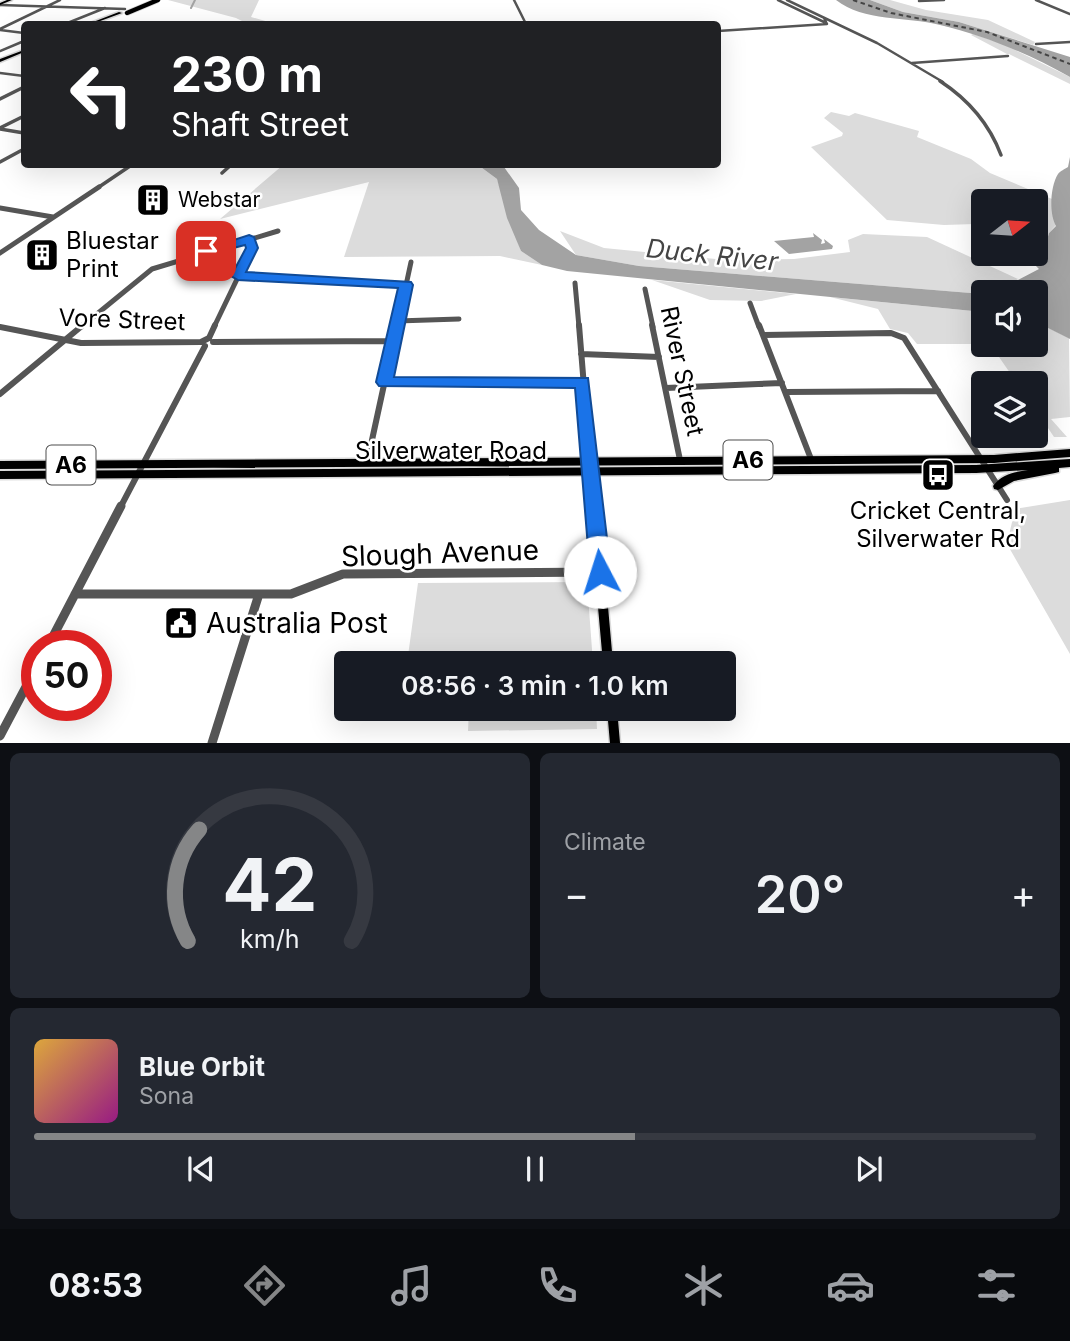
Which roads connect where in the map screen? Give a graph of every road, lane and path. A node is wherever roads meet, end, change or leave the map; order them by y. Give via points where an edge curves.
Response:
1 (8, 0) edge
2 (60, 0) edge
3 (150, 0) edge
4 (158, 0) edge
5 (514, 0) edge
6 (778, 0) edge
7 (944, 0) edge
8 (1036, 0) edge
9 (919, 1) edge
10 (786, 3) edge
11 (0, 4) edge
12 (48, 5) junction
13 (107, 7) junction
14 (136, 10) dead end
15 (807, 10) junction
16 (126, 11) junction
17 (143, 11) dead end
18 (801, 11) junction
19 (120, 13) joint
20 (1070, 15) edge
21 (820, 20) junction
22 (72, 21) edge
23 (98, 21) edge
24 (106, 21) edge
25 (524, 21) edge
26 (842, 28) junction
27 (0, 30) edge
28 (721, 31) edge
29 (21, 33) edge
30 (21, 42) edge
31 (1070, 42) edge
32 (1036, 44) dead end
33 (0, 51) edge
34 (21, 54) edge
35 (1008, 56) dead end
36 (0, 63) edge
37 (911, 63) junction
38 (0, 73) edge
39 (21, 76) edge
40 (21, 88) edge
41 (0, 99) edge
42 (21, 118) edge
43 (0, 129) edge
44 (21, 132) edge
45 (21, 151) edge
46 (1001, 155) dead end
47 (0, 162) edge
48 (127, 168) edge
49 (228, 168) edge
50 (222, 173) dead end
51 (0, 208) edge
52 (54, 217) junction
53 (278, 231) dead end
54 (249, 239) junction
55 (0, 253) edge
56 (411, 262) dead end
57 (238, 276) junction
58 (575, 283) dead end
59 (406, 285) junction
60 (645, 289) dead end
61 (750, 303) dead end
62 (459, 319) dead end
63 (397, 321) junction
64 (0, 327) edge
65 (764, 335) junction
66 (63, 340) junction
67 (211, 340) junction
68 (393, 341) junction
69 (203, 344) junction
70 (581, 354) junction
71 (659, 357) junction
72 (384, 382) junction
73 (583, 382) junction
74 (782, 383) junction
75 (666, 388) junction
76 (938, 391) junction
77 (786, 392) junction
78 (0, 394) edge
79 (1070, 453) edge
80 (811, 459) junction
81 (980, 459) junction
82 (680, 460) junction
83 (367, 463) junction
84 (1070, 464) edge
85 (0, 465) edge
86 (591, 466) junction
87 (140, 469) junction
88 (987, 469) junction
89 (0, 475) edge
90 (998, 486) junction
91 (1007, 500) dead end
92 (600, 572) junction
93 (75, 594) junction
94 (259, 594) junction
95 (56, 630) edge
96 (607, 651) edge
97 (21, 692) edge
98 (4, 720) edge
99 (613, 721) edge
100 (0, 736) edge
101 (212, 743) edge
102 (615, 743) edge

1 - 11 highway
2 - 12 street
3 - 19 highway, bridge
4 - 16 highway, bridge
5 - 25 street
6 - 10 street
7 - 9 street
8 - 20 street
10 - 15 street
10 - 18 street
11 - 12 street
12 - 13 street
12 - 27 street
13 - 16 street
13 - 22 street
14 - 17 street
15 - 18 street
15 - 21 street
16 - 24 highway
18 - 21 street
19 - 23 highway
21 - 26 street
21 - 26 street
21 - 28 street
26 - 37 street
27 - 29 street
30 - 33 street
31 - 32 street
34 - 36 highway
35 - 37 street
37 - 46 street via 943,80 974,105 993,131
38 - 39 street
40 - 41 street
42 - 43 street
43 - 44 street
45 - 47 street
48 - 52 street
49 - 50 street
51 - 52 street
52 - 55 street
53 - 54 street
54 - 57 street via 252,248
54 - 66 street via 152,269
56 - 59 street
57 - 59 street
57 - 67 street
58 - 70 street
59 - 63 street
60 - 71 street, River Street
61 - 65 street
62 - 63 street
63 - 68 street
64 - 66 street, Vore Street
65 - 74 street
65 - 76 street via 891,333 900,336
66 - 69 street, Vore Street
66 - 78 street
67 - 68 street, Vore Street
67 - 69 street
68 - 72 street
69 - 87 street
70 - 71 street
70 - 73 street
71 - 75 street, River Street
72 - 73 street
72 - 83 street
73 - 86 street
74 - 75 street
74 - 77 street
75 - 82 street, River Street
76 - 77 street
76 - 81 street
77 - 80 street
79 - 81 highway, Silverwater Road / A6
80 - 81 highway, Silverwater Road / A6
80 - 82 highway, Silverwater Road / A6
81 - 88 street
82 - 86 highway, Silverwater Road / A6
83 - 86 highway, Silverwater Road / A6
83 - 87 highway, Silverwater Road / A6
84 - 88 highway, Silverwater Road / A6
84 - 90 highway via 1011,477
85 - 87 highway, Silverwater Road / A6
86 - 87 highway, Silverwater Road / A6
86 - 88 highway, Silverwater Road / A6
86 - 92 main road
87 - 89 highway, Silverwater Road / A6
87 - 93 street
88 - 90 street
90 - 91 street
92 - 94 street, Slough Avenue via 343,574 296,593
92 - 96 main road
93 - 94 street, Slough Avenue
93 - 95 street
94 - 101 street
97 - 98 street
98 - 100 street
99 - 102 main road

